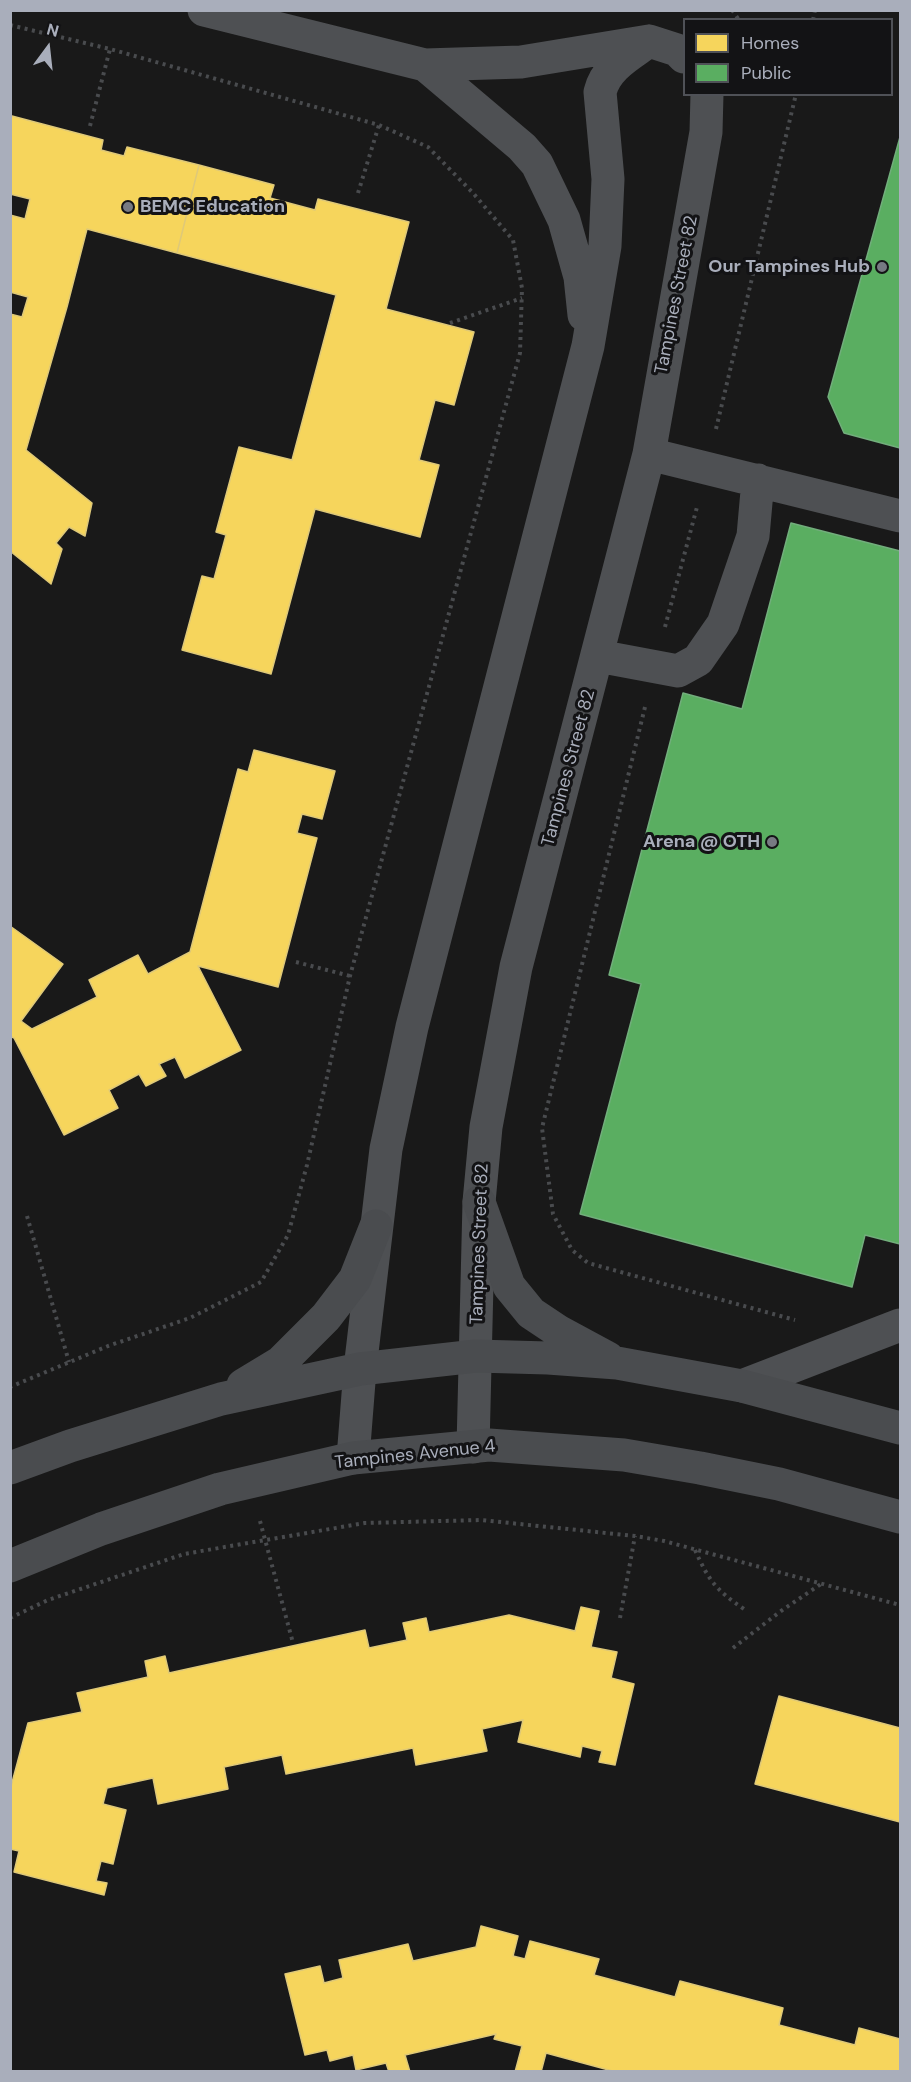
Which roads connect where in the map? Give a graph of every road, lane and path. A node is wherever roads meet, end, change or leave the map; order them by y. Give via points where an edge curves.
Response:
1 (204, 10) edge
2 (10, 25) edge
3 (649, 41) junction
4 (110, 49) junction
5 (683, 56) edge
6 (425, 65) junction
7 (707, 96) edge
8 (794, 96) edge
9 (379, 124) junction
10 (90, 126) dead end
11 (358, 193) dead end
12 (522, 298) junction
13 (450, 323) dead end
14 (588, 346) junction
15 (649, 454) junction
16 (707, 468) junction
17 (758, 480) junction
18 (900, 516) edge
19 (598, 656) junction
20 (654, 667) junction
21 (296, 962) dead end
22 (350, 976) junction
23 (479, 1202) junction
24 (27, 1216) dead end
25 (376, 1226) junction
26 (795, 1321) dead end
27 (900, 1325) edge
28 (476, 1356) junction
29 (69, 1362) junction
30 (617, 1363) junction
31 (360, 1369) junction
32 (742, 1386) junction
33 (10, 1387) edge
34 (221, 1399) junction
35 (900, 1428) edge
36 (473, 1447) junction
37 (353, 1458) junction
38 (10, 1468) edge
39 (250, 1482) junction
40 (900, 1517) edge
41 (635, 1536) junction
42 (264, 1540) junction
43 (695, 1550) junction
44 (10, 1566) edge
45 (821, 1583) junction
46 (900, 1605) edge
47 (744, 1609) dead end
48 (10, 1618) edge
49 (620, 1618) dead end
50 (293, 1643) dead end
51 (733, 1648) dead end

1 - 6 street
2 - 4 path
3 - 5 street
3 - 6 street via 521,62
3 - 14 street via 609,73 600,92 608,179 605,246
4 - 9 path
4 - 10 path
6 - 14 street via 537,164 564,220 580,278
7 - 15 street, Tampines Street 82 via 704,143
8 - 16 path
9 - 11 path
9 - 12 path via 428,147 513,240
12 - 13 path
12 - 22 path via 520,353
14 - 25 street via 412,1027 386,1149
15 - 16 street
15 - 19 street, Tampines Street 82
16 - 17 street
16 - 20 path
17 - 18 street
17 - 20 street via 753,536 723,624 698,660 678,671
19 - 20 street
19 - 23 street, Tampines Street 82 via 516,968 486,1127
20 - 26 path via 542,1128 552,1214 572,1250 588,1263
21 - 22 path
22 - 29 path via 288,1235 261,1282 190,1318
23 - 28 street, Tampines Street 82
23 - 30 main road via 509,1286 531,1313
24 - 29 path
25 - 31 street
25 - 34 main road via 355,1278 326,1317 281,1362
27 - 32 street
28 - 30 main road
28 - 31 main road
28 - 36 street, Tampines Street 82
29 - 33 path
30 - 32 main road
31 - 34 main road
31 - 37 street
32 - 35 main road
34 - 38 main road
36 - 37 main road, Tampines Avenue 4
36 - 40 main road, Tampines Avenue 4 via 624,1455 779,1484
37 - 39 main road, Tampines Avenue 4
39 - 42 path
39 - 44 main road, Tampines Avenue 4 via 101,1529
41 - 42 path via 481,1520 365,1523
41 - 43 path
41 - 49 path
42 - 48 path via 184,1554 48,1600
42 - 50 path
43 - 45 path
43 - 47 path via 707,1577
45 - 46 path
45 - 51 path

